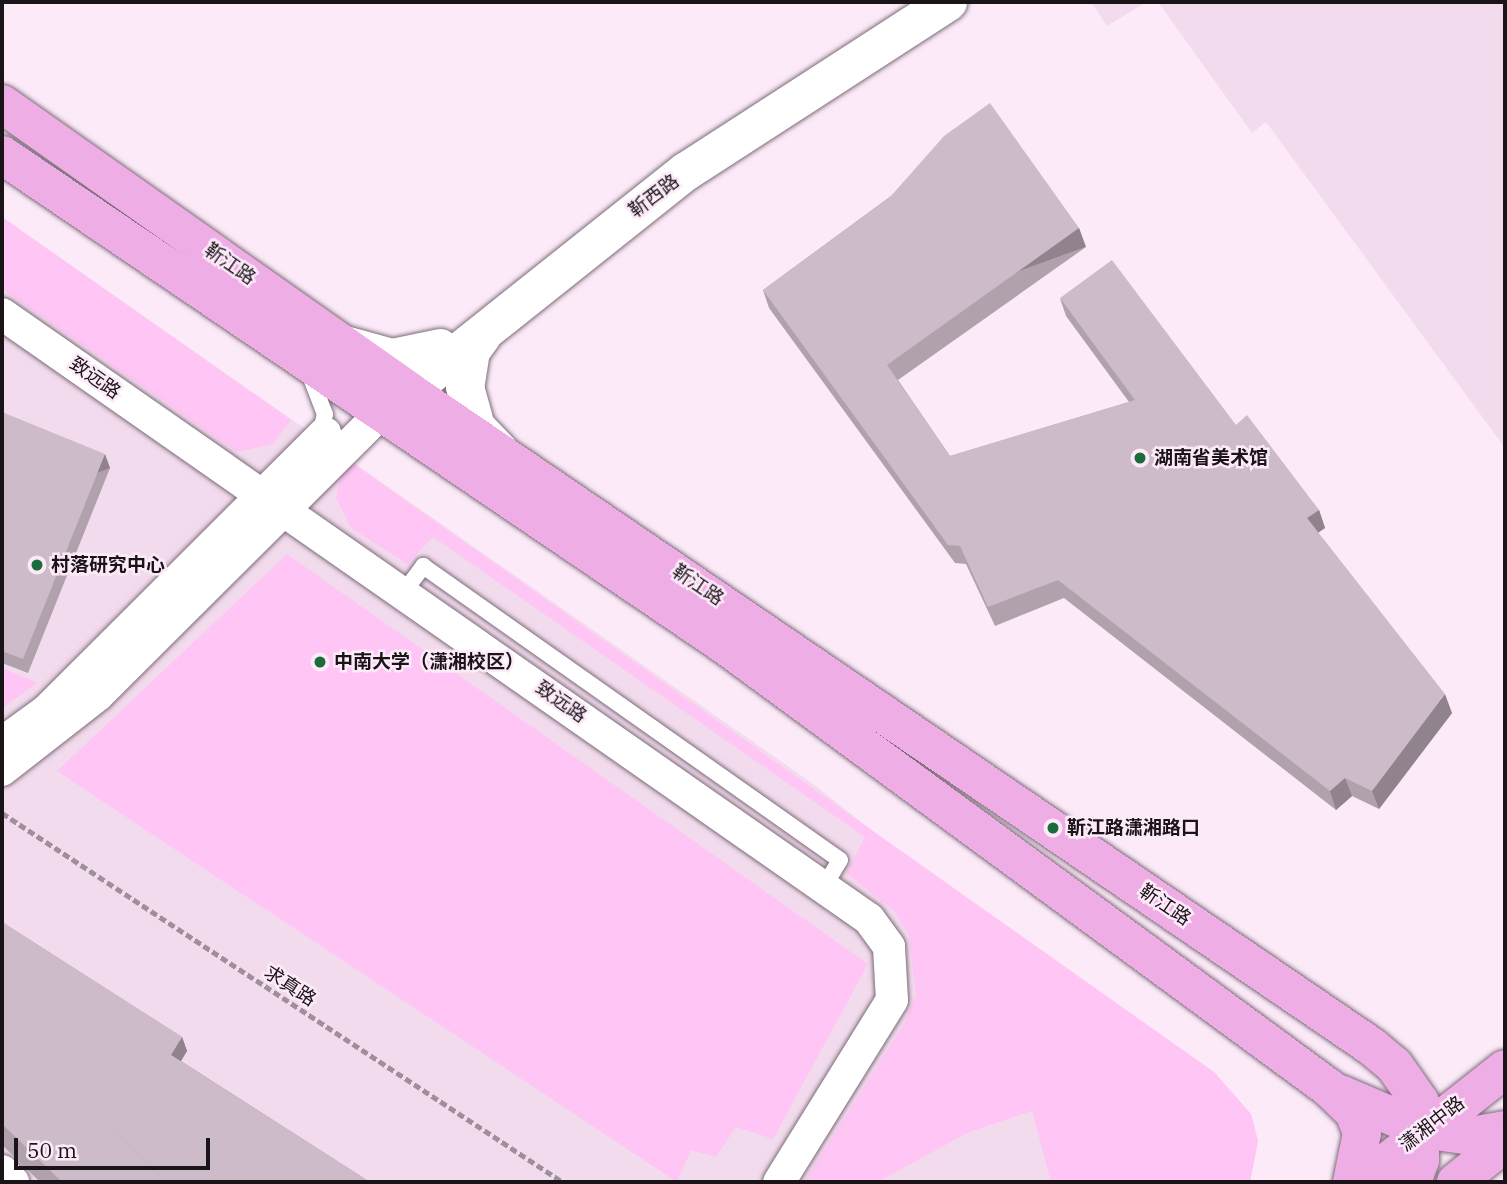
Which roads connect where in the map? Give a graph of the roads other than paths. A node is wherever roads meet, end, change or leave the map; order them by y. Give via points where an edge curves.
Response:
1 (921, 2) edge
2 (948, 2) edge
3 (2, 104) edge
4 (2, 155) edge
5 (2, 314) edge
6 (2, 326) edge
7 (485, 332) junction
8 (335, 340) junction
9 (440, 348) junction
10 (289, 352) junction
11 (402, 386) junction
12 (370, 409) junction
13 (327, 446) junction
14 (431, 450) junction
15 (505, 456) junction
16 (269, 504) junction
17 (2, 743) edge
18 (2, 771) edge
19 (820, 892) junction
20 (1394, 1065) junction
21 (1505, 1069) edge
22 (1329, 1088) junction
23 (1422, 1129) junction
24 (1505, 1130) edge
25 (1505, 1143) edge
26 (2, 1171) edge
27 (13, 1182) edge
28 (765, 1182) edge
29 (779, 1182) edge
30 (1352, 1182) edge
31 (1362, 1182) edge
32 (1412, 1182) edge
33 (1456, 1182) edge

1 - 9 street, 靳西路 via 685,158
2 - 7 street, 靳西路 via 687,172
3 - 8 main road, 靳江路
4 - 10 main road
5 - 16 street, 致远路
6 - 16 street
7 - 11 street, 靳西路
7 - 15 street via 471,351 465,387 475,427
8 - 9 street via 380,358
8 - 11 main road, 靳江路
9 - 11 street, 靳西路
10 - 12 main road
10 - 13 lane via 323,398
11 - 12 street, 靳西路
11 - 15 main road, 靳江路
12 - 13 street
12 - 14 main road
13 - 14 lane via 387,435
13 - 16 street
14 - 22 main road via 885,758
15 - 20 main road, 靳江路
16 - 17 street via 46,711
16 - 18 street via 98,695
16 - 19 street, 致远路
19 - 28 street via 870,941 881,964 881,991
19 - 29 street, 致远路 via 881,932 895,985 884,1018
20 - 21 main road via 1455,1084
20 - 23 main road via 1420,1102
21 - 23 main road, 潇湘中路
22 - 23 main road
22 - 30 main road via 1353,1112 1362,1133
23 - 24 main road via 1471,1136
23 - 31 main road, 潇湘中路
23 - 32 main road
25 - 33 main road
26 - 27 street

